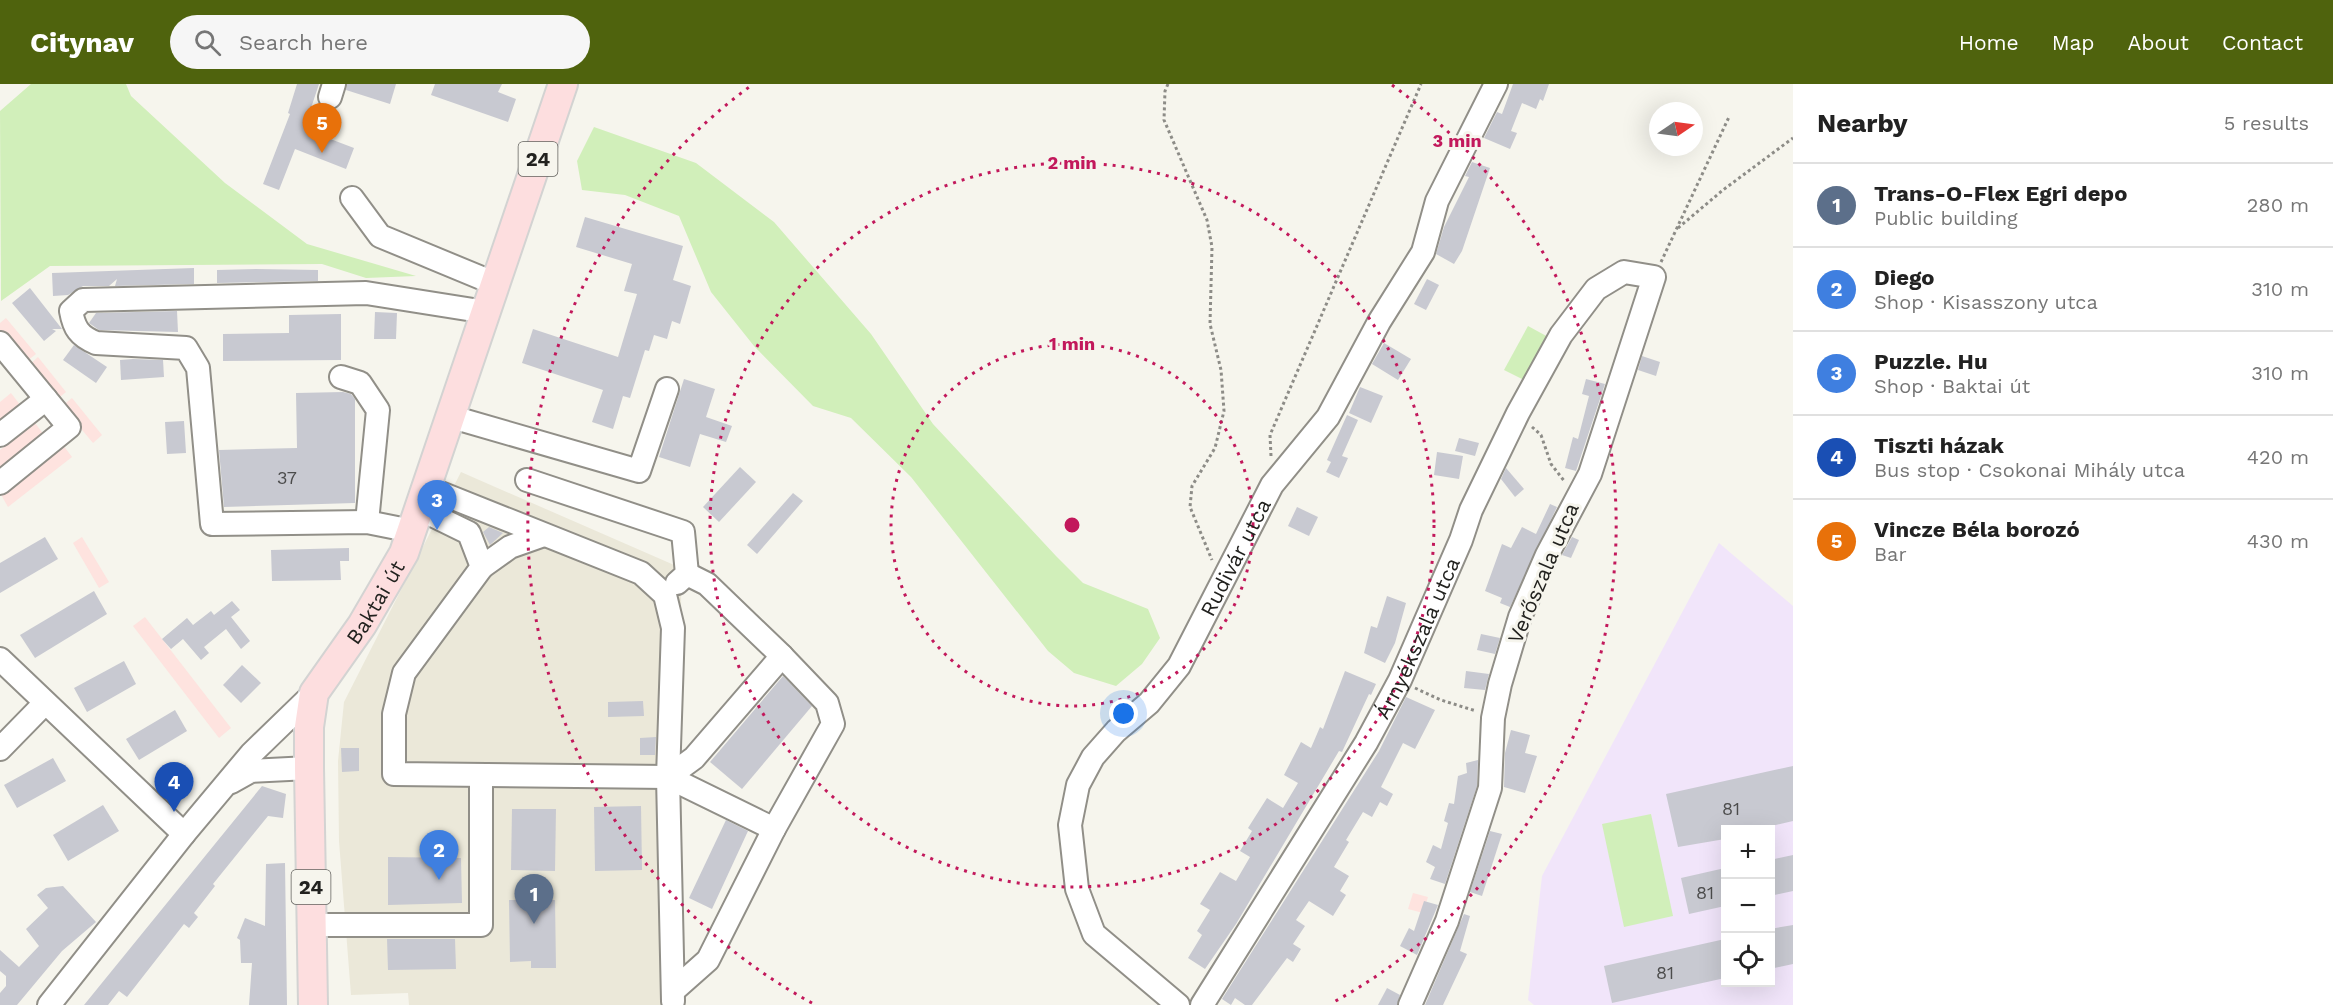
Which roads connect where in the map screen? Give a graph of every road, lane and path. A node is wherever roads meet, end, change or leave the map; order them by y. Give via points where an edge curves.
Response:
1 (563, 84) edge
2 (1168, 84) edge
3 (1421, 84) edge
4 (1496, 84) edge
5 (1729, 117) dead end
6 (1793, 138) edge
7 (352, 198) dead end
8 (1677, 230) junction
9 (1654, 277) junction
10 (496, 284) junction
11 (486, 312) junction
12 (0, 343) edge
13 (340, 377) dead end
14 (667, 389) dead end
15 (46, 399) junction
16 (1518, 413) junction
17 (452, 417) junction
18 (0, 435) edge
19 (527, 480) dead end
20 (0, 483) edge
21 (1272, 485) junction
22 (1576, 495) junction
23 (420, 509) junction
24 (367, 522) junction
25 (544, 535) junction
26 (482, 567) junction
27 (687, 574) junction
28 (1221, 584) junction
29 (665, 595) junction
30 (782, 656) junction
31 (0, 659) edge
32 (1400, 680) junction
33 (314, 693) junction
34 (45, 703) junction
35 (1493, 718) junction
36 (0, 749) edge
37 (309, 768) junction
38 (481, 775) junction
39 (668, 777) junction
40 (227, 784) junction
41 (774, 829) junction
42 (184, 834) junction
43 (312, 926) junction
44 (673, 998) edge
45 (49, 1005) edge
46 (313, 1005) edge
47 (1178, 1005) edge
48 (1202, 1005) edge
49 (1410, 1005) edge

1 - 10 main road, Baktai út / 24
2 - 28 path via 1164,120 1207,220 1212,247 1210,324 1221,370 1224,411 1215,448 1192,486 1190,507
3 - 21 path via 1270,435
4 - 21 street, Rudivár utca via 1437,201 1423,252 1379,322 1328,417
5 - 8 path
6 - 8 path
7 - 10 street via 380,236
8 - 9 path
9 - 16 street, Árnyékszala utca via 1624,272 1596,289 1561,335
9 - 22 street, Verőszala utca via 1590,474
10 - 11 main road, Baktai út / 24
11 - 17 main road, Baktai út / 24
11 - 24 street via 366,292 82,300 71,311 73,326 83,338 96,343 186,348 198,368 212,524
12 - 15 street
13 - 24 street via 360,383 378,410
14 - 17 street via 639,471
15 - 18 street
15 - 20 street via 69,427
16 - 22 path via 1540,435 1551,464
16 - 32 street, Árnyékszala utca via 1471,510
17 - 23 main road, Baktai út / 24
19 - 27 street via 683,532
21 - 28 street, Rudivár utca
22 - 35 street, Verőszala utca via 1520,617
23 - 24 street
23 - 25 street
23 - 26 street via 469,533
23 - 33 main road, Baktai út / 24 via 404,554
25 - 26 street via 510,547
25 - 29 street via 641,573
26 - 38 street via 404,673 394,714 394,774
27 - 29 street
27 - 30 street via 708,584
28 - 47 street, Rudivár utca via 1179,666 1149,703 1093,757 1078,785 1070,825 1077,888 1094,934
29 - 39 street via 673,628
30 - 39 street via 694,758
30 - 41 street via 827,703 833,724
31 - 34 street
32 - 35 path via 1441,700
32 - 48 street, Árnyékszala utca via 1366,743
33 - 37 main road, Baktai út / 24
33 - 40 street via 251,754
34 - 36 street
34 - 42 street
35 - 49 street, Verőszala utca via 1490,788 1447,921
37 - 40 street via 251,771
37 - 43 main road, 24
38 - 39 street
38 - 43 street via 481,925
39 - 41 street
39 - 44 street
40 - 42 street
41 - 44 street via 708,960
42 - 45 street
43 - 46 main road, 24

